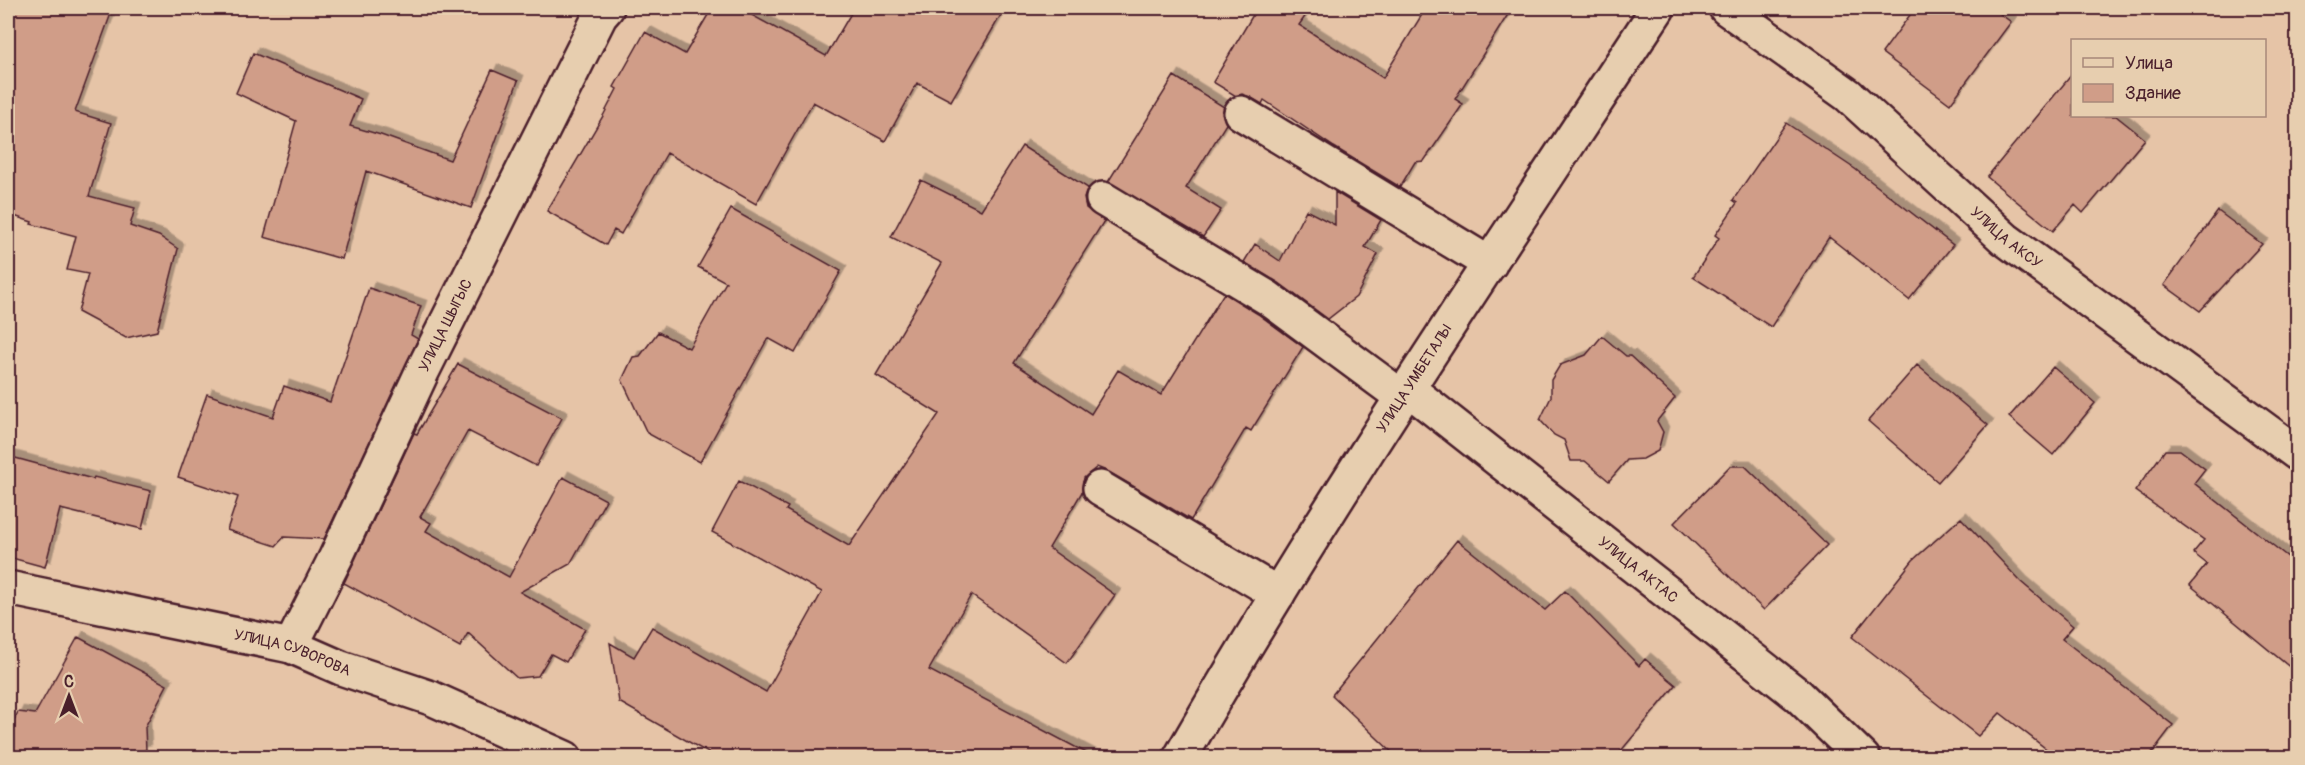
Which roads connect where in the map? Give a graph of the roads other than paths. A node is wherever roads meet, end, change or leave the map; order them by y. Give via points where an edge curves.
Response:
1 (607, 8) edge
2 (1658, 8) edge
3 (1726, 8) edge
4 (1241, 113) dead end
5 (1102, 200) dead end
6 (1490, 264) junction
7 (1405, 393) junction
8 (2298, 454) edge
9 (1100, 488) dead end
10 (8, 588) edge
11 (1278, 594) junction
12 (291, 646) junction
13 (565, 758) edge
14 (1180, 758) edge
15 (1863, 758) edge

1 - 12 street, УЛИЦА ШЫГЫС via 423,370
2 - 6 street, УЛИЦА УМБЕТАЛЫ
3 - 8 street, УЛИЦА АКСУ via 1848,95 2005,239
4 - 6 street
5 - 7 street, УЛИЦА АКТАС via 1268,298
6 - 7 street, УЛИЦА УМБЕТАЛЫ
7 - 11 street, УЛИЦА УМБЕТАЛЫ
7 - 15 street, УЛИЦА АКТАС via 1799,696
9 - 11 street
10 - 12 street, УЛИЦА СУВОРОВА
11 - 14 street, УЛИЦА УМБЕТАЛЫ
12 - 13 street, УЛИЦА СУВОРОВА via 341,668 431,698

